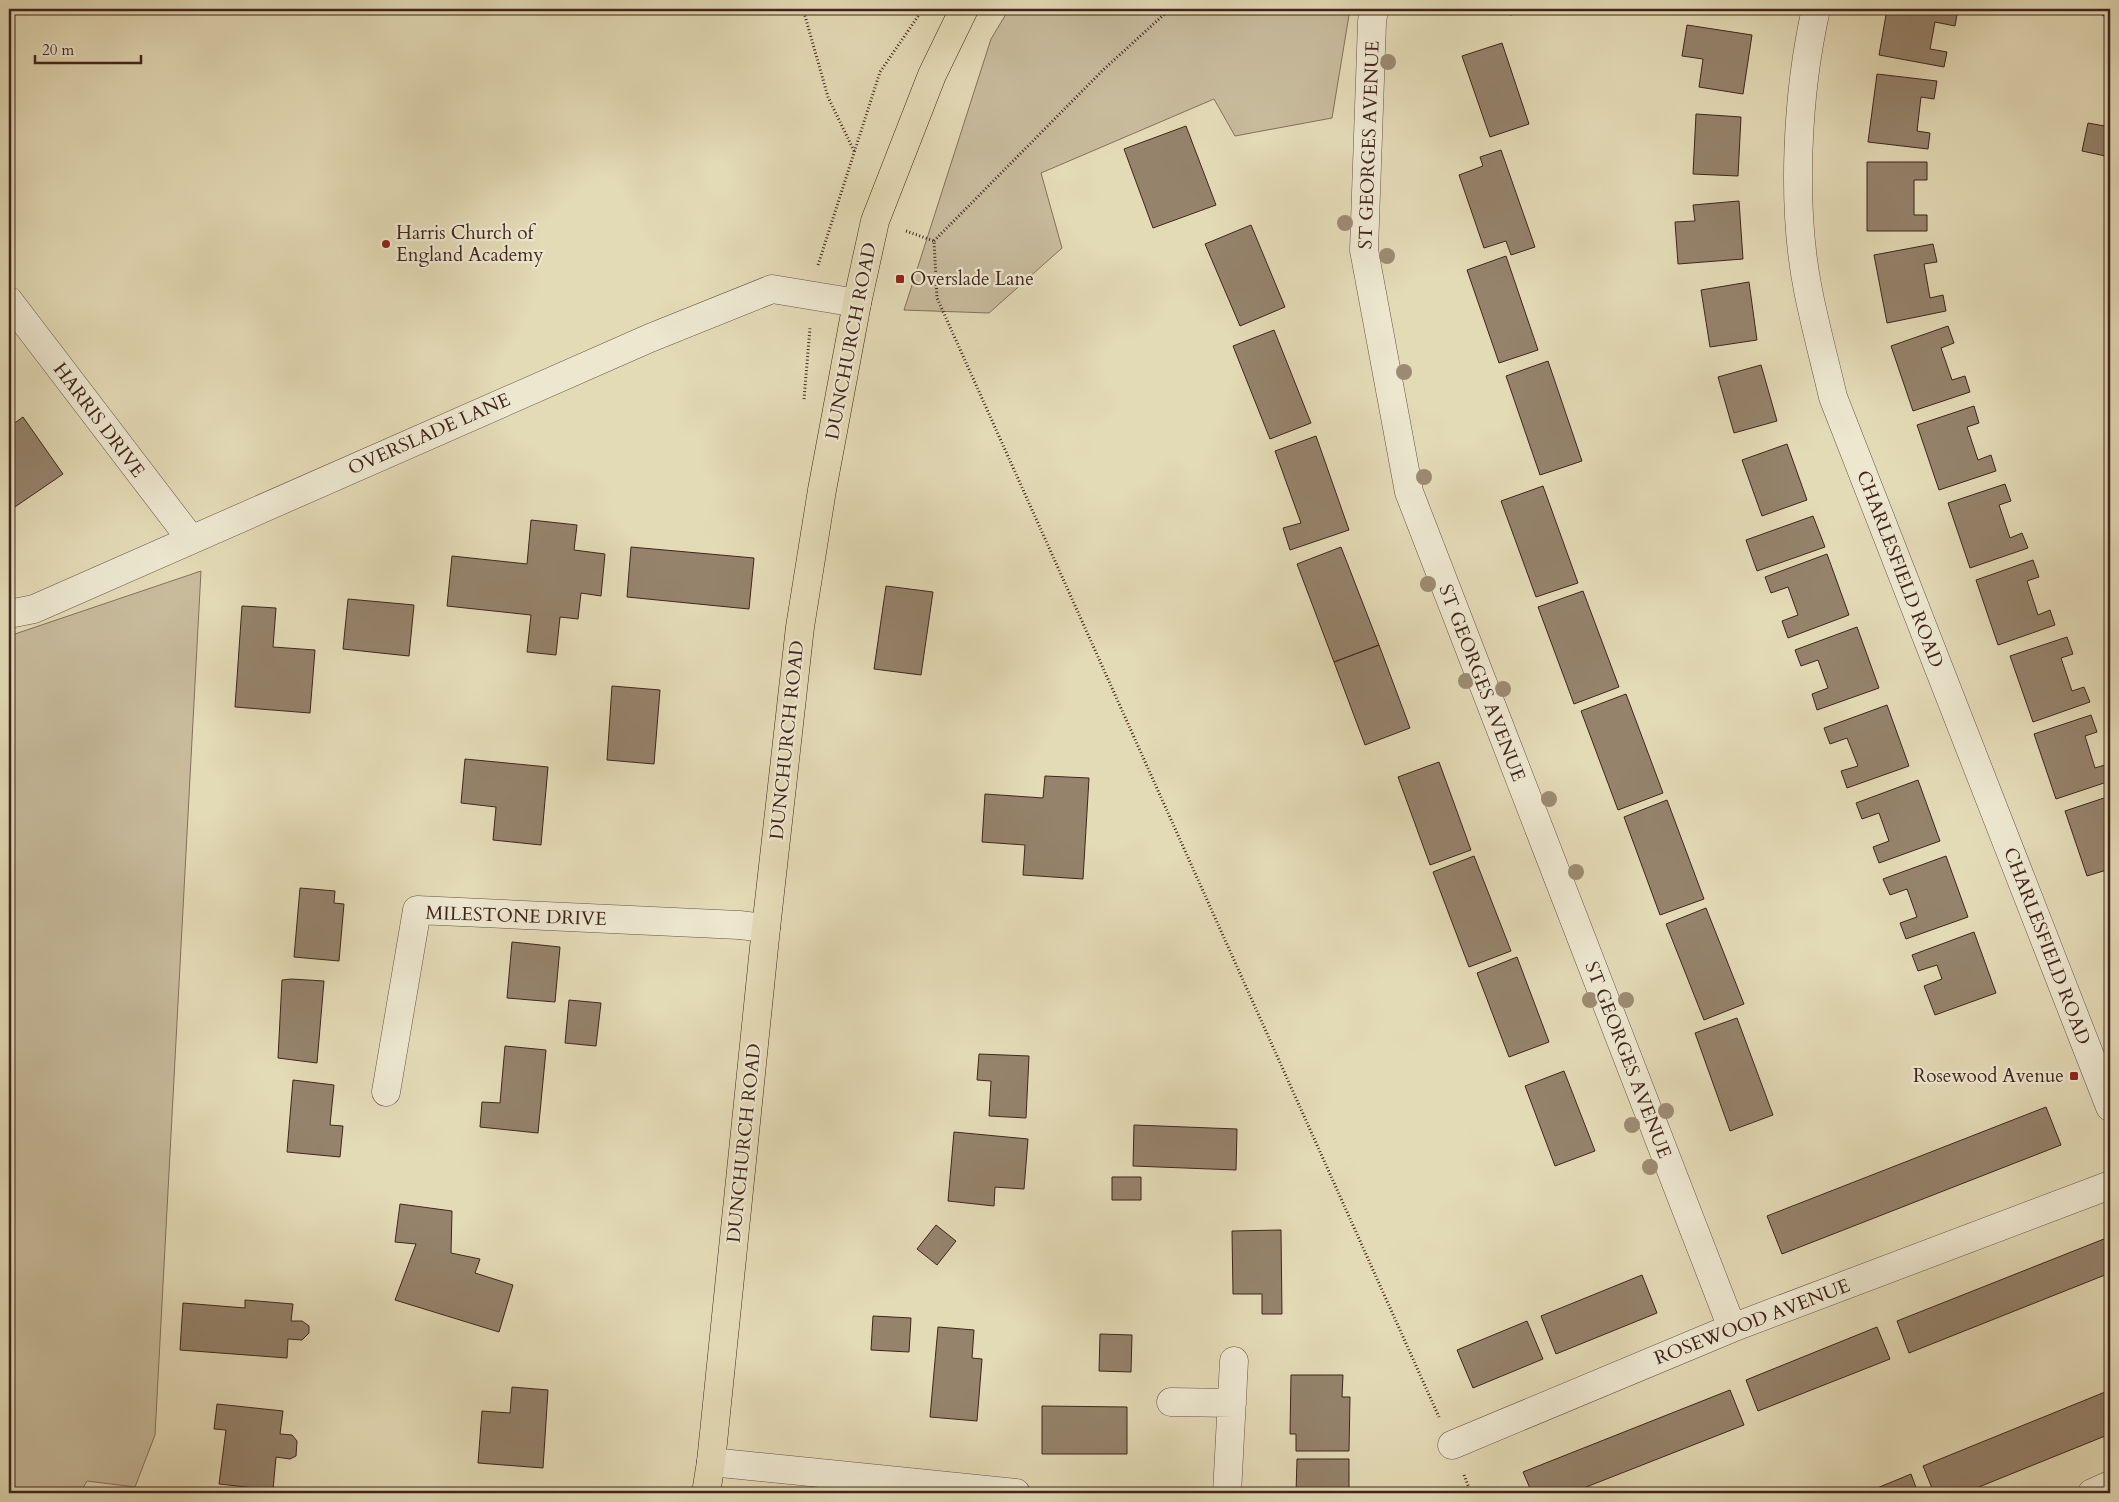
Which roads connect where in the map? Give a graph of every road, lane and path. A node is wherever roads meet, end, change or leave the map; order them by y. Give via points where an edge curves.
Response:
1 (803, 9) edge
2 (923, 9) edge
3 (964, 9) edge
4 (1170, 9) edge
5 (1374, 9) edge
6 (1816, 9) edge
7 (875, 221) junction
8 (934, 241) junction
9 (9, 301) edge
10 (857, 302) junction
11 (190, 538) junction
12 (9, 614) edge
13 (766, 928) junction
14 (386, 1092) dead end
15 (2110, 1107) edge
16 (2110, 1185) edge
17 (1732, 1328) junction
18 (1234, 1361) dead end
19 (1171, 1402) dead end
20 (1232, 1402) junction
21 (1452, 1445) junction
22 (711, 1462) junction
23 (2110, 1485) edge
24 (706, 1493) edge
25 (1016, 1493) edge
26 (1227, 1493) edge
27 (1471, 1493) edge
28 (2092, 1493) edge

1 - 2 path via 828,97 854,152 880,72
3 - 7 highway, DUNCHURCH ROAD via 932,75
4 - 8 path via 1103,70
5 - 17 street, ST GEORGES AVENUE via 1364,250 1409,492
6 - 15 street, CHARLESFIELD ROAD via 1800,111 1798,207 1807,288 1833,398
7 - 8 path
7 - 10 highway, DUNCHURCH ROAD
8 - 21 path via 937,298
9 - 11 street, HARRIS DRIVE
10 - 11 street, OVERSLADE LANE via 772,289 650,338
10 - 13 highway, DUNCHURCH ROAD via 800,628
11 - 12 street, OVERSLADE LANE via 34,609
13 - 14 street, MILESTONE DRIVE via 417,910
13 - 22 highway, DUNCHURCH ROAD
16 - 17 street, ROSEWOOD AVENUE
17 - 21 street, ROSEWOOD AVENUE
18 - 20 street
19 - 20 street
20 - 26 street
21 - 27 path
22 - 24 highway, DUNCHURCH ROAD
22 - 25 street
23 - 28 street

